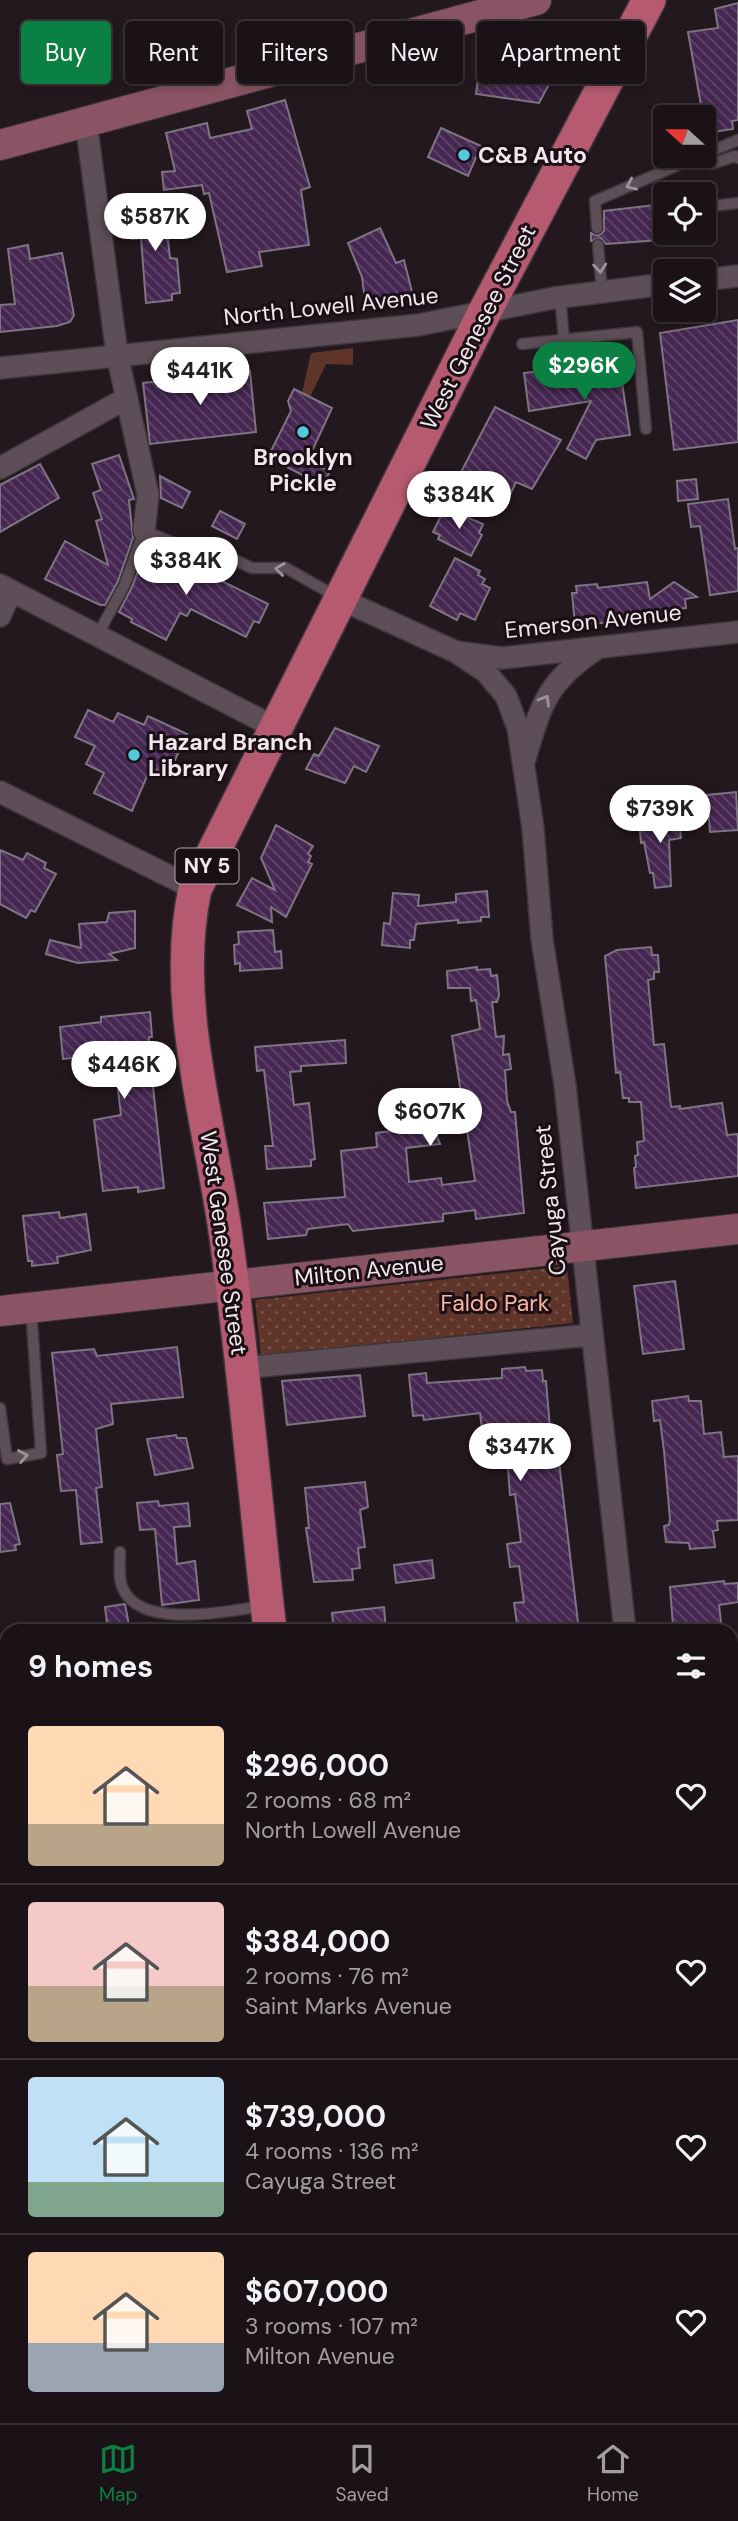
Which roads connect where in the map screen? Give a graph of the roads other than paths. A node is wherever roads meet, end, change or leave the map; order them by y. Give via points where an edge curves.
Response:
1 (536, 0) edge
2 (649, 0) edge
3 (86, 122) junction
4 (738, 140) edge
5 (0, 145) edge
6 (716, 149) edge
7 (738, 158) edge
8 (716, 162) edge
9 (671, 168) edge
10 (738, 203) edge
11 (716, 206) edge
12 (597, 228) dead end
13 (598, 245) dead end
14 (738, 276) edge
15 (716, 279) edge
16 (653, 286) edge
17 (602, 292) junction
18 (560, 297) junction
19 (484, 313) junction
20 (564, 339) junction
21 (522, 344) dead end
22 (117, 354) junction
23 (0, 368) edge
24 (127, 398) junction
25 (646, 429) dead end
26 (0, 468) edge
27 (144, 531) junction
28 (6, 588) edge
29 (340, 598) junction
30 (0, 616) edge
31 (738, 632) edge
32 (97, 636) junction
33 (598, 648) junction
34 (456, 653) junction
35 (274, 727) junction
36 (523, 764) junction
37 (0, 792) edge
38 (195, 889) junction
39 (738, 1229) edge
40 (582, 1246) junction
41 (231, 1286) junction
42 (30, 1307) junction
43 (0, 1311) edge
44 (591, 1335) junction
45 (241, 1368) junction
46 (0, 1408) edge
47 (120, 1552) dead end
48 (268, 1618) edge
49 (624, 1624) edge

1 - 3 street
2 - 19 main road, West Genesee Street / NY 5
3 - 5 street
3 - 22 street
4 - 6 lane
7 - 8 lane
9 -> 12 lane via 596,201
10 - 11 lane
13 -> 17 lane
14 - 15 street
16 - 17 street, North Lowell Avenue
17 - 18 street, North Lowell Avenue
18 - 19 street, North Lowell Avenue
18 - 20 lane
19 - 22 street, North Lowell Avenue via 418,325
19 - 29 main road, West Genesee Street / NY 5
20 - 21 lane
20 - 25 lane via 636,332
22 - 23 street, North Lowell Avenue
22 - 24 street
24 - 26 street
24 - 27 street via 148,495
29 -> 27 lane via 286,568 252,568 209,548 194,551
27 - 32 lane via 125,584
28 - 30 street
28 - 32 street
29 - 34 street, Emerson Avenue
29 - 35 main road, West Genesee Street / NY 5
31 - 33 street, Emerson Avenue
32 - 35 street
33 - 34 street, Emerson Avenue via 502,658
36 -> 33 street, Cayuga Street via 539,711 557,680
34 - 36 street, Cayuga Street via 486,672 506,696 518,728
35 - 38 main road, West Genesee Street / NY 5
36 - 40 street, Cayuga Street
37 - 38 street
38 - 41 main road, West Genesee Street / NY 5 via 185,956 188,1002
39 - 40 street, Milton Avenue
40 - 41 street, Milton Avenue
40 - 44 street, Cayuga Street
41 - 42 street, Milton Avenue
41 - 45 main road, West Genesee Street / NY 5
42 - 43 street, Milton Avenue
46 -> 42 lane via 7,1459 41,1453
44 - 45 street
44 - 49 street, Cayuga Street
45 - 48 main road, West Genesee Street / NY 5
47 - 48 lane via 121,1587 137,1605 159,1615 214,1613

